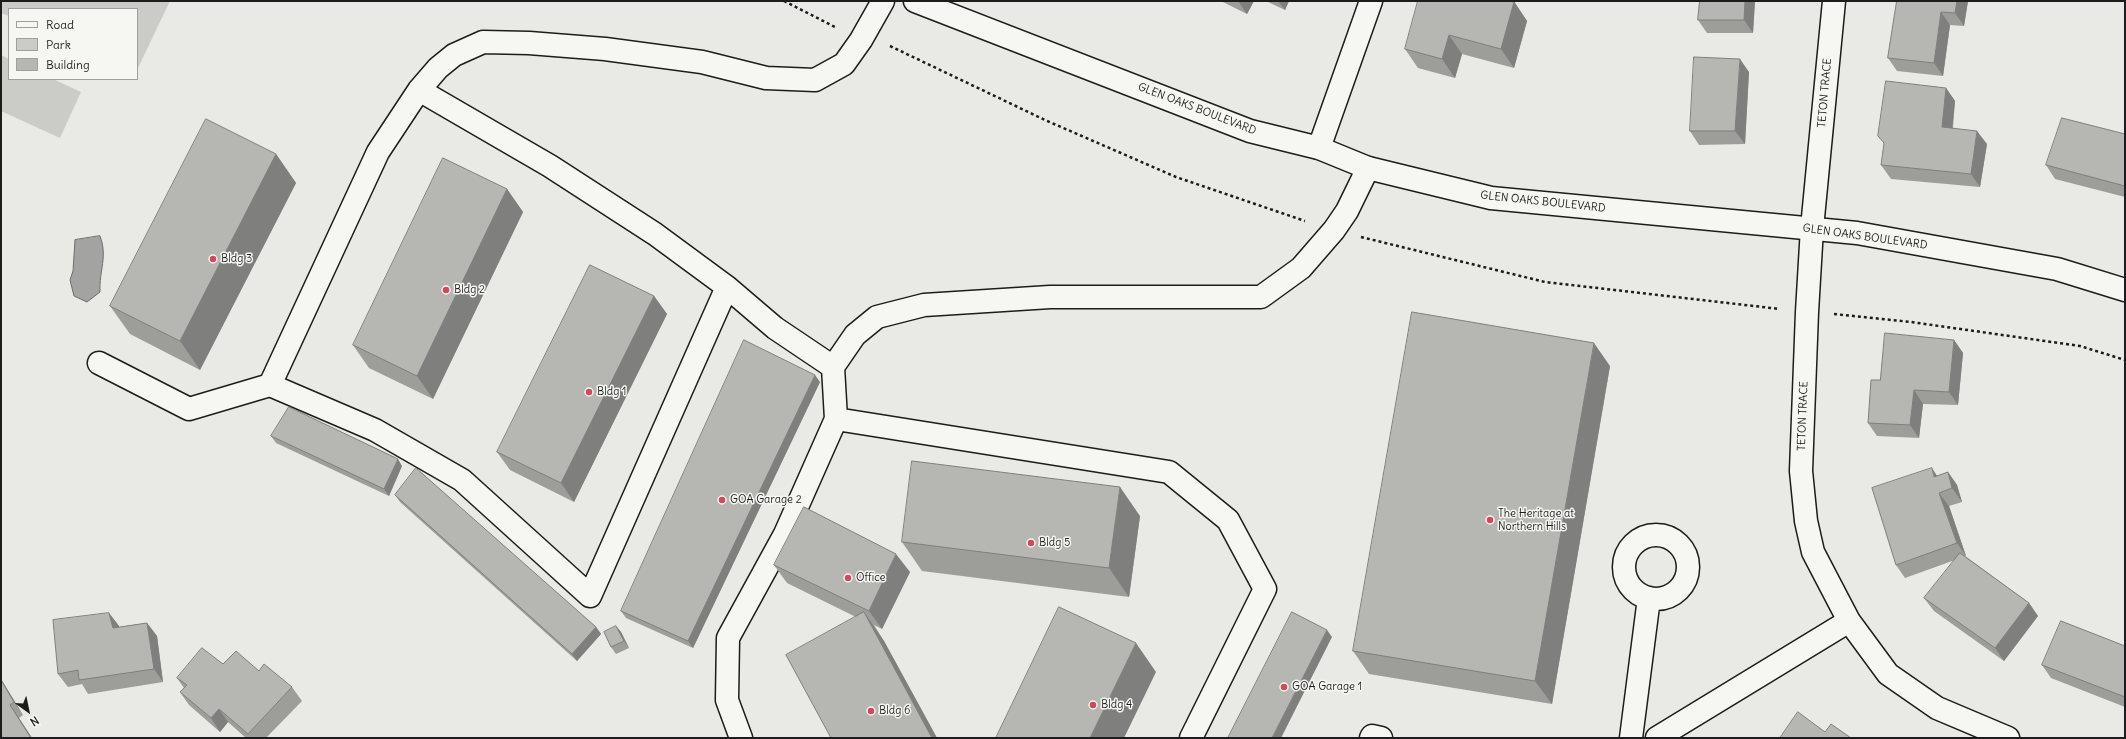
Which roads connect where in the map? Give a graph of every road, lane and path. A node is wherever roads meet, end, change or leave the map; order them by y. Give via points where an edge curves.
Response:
1 (784, 1) edge
2 (883, 1) edge
3 (915, 1) edge
4 (1371, 1) edge
5 (1834, 1) edge
6 (861, 40) junction
7 (419, 90) junction
8 (1320, 148) junction
9 (1368, 168) junction
10 (1812, 228) junction
11 (1334, 230) junction
12 (728, 287) junction
13 (2125, 290) edge
14 (1808, 312) junction
15 (2125, 360) edge
16 (99, 363) dead end
17 (833, 367) junction
18 (270, 385) junction
19 (836, 419) junction
20 (1649, 598) dead end
21 (1849, 621) junction
22 (741, 738) edge
23 (1191, 738) edge
24 (1371, 738) edge
25 (1381, 738) edge
26 (1631, 738) edge
27 (1657, 738) edge
28 (2008, 738) edge

1 - 6 path
2 - 6 main road
3 - 8 main road, GLEN OAKS BOULEVARD via 1250,131
4 - 8 main road
5 - 10 main road, TETON TRACE
6 - 7 main road via 844,64 815,80 766,78 702,62 605,49 483,42 454,55 438,68
6 - 11 path via 879,41 1045,120 1176,177
7 - 12 main road via 557,170 655,234
7 - 18 main road via 378,152
8 - 9 main road, GLEN OAKS BOULEVARD
9 - 10 main road, GLEN OAKS BOULEVARD via 1491,198
9 - 11 main road via 1347,211
10 - 13 main road, GLEN OAKS BOULEVARD via 1857,233 2057,269
10 - 14 main road, TETON TRACE
11 - 14 path via 1545,282
11 - 17 main road via 1301,268 1261,297 1050,297 924,304 876,317 855,335
12 - 17 main road via 775,328
12 - 18 main road via 590,596 462,480 375,430
14 - 15 path via 1911,322 2080,346
14 - 21 main road, TETON TRACE via 1802,471 1806,521 1813,552
16 - 18 main road via 189,409
17 - 19 main road
19 - 22 main road via 785,534 728,638 727,700
19 - 23 main road via 1169,472 1228,520 1265,589
20 - 26 main road
21 - 27 main road
21 - 28 main road, TETON TRACE via 1888,674 1937,708
24 - 25 main road

